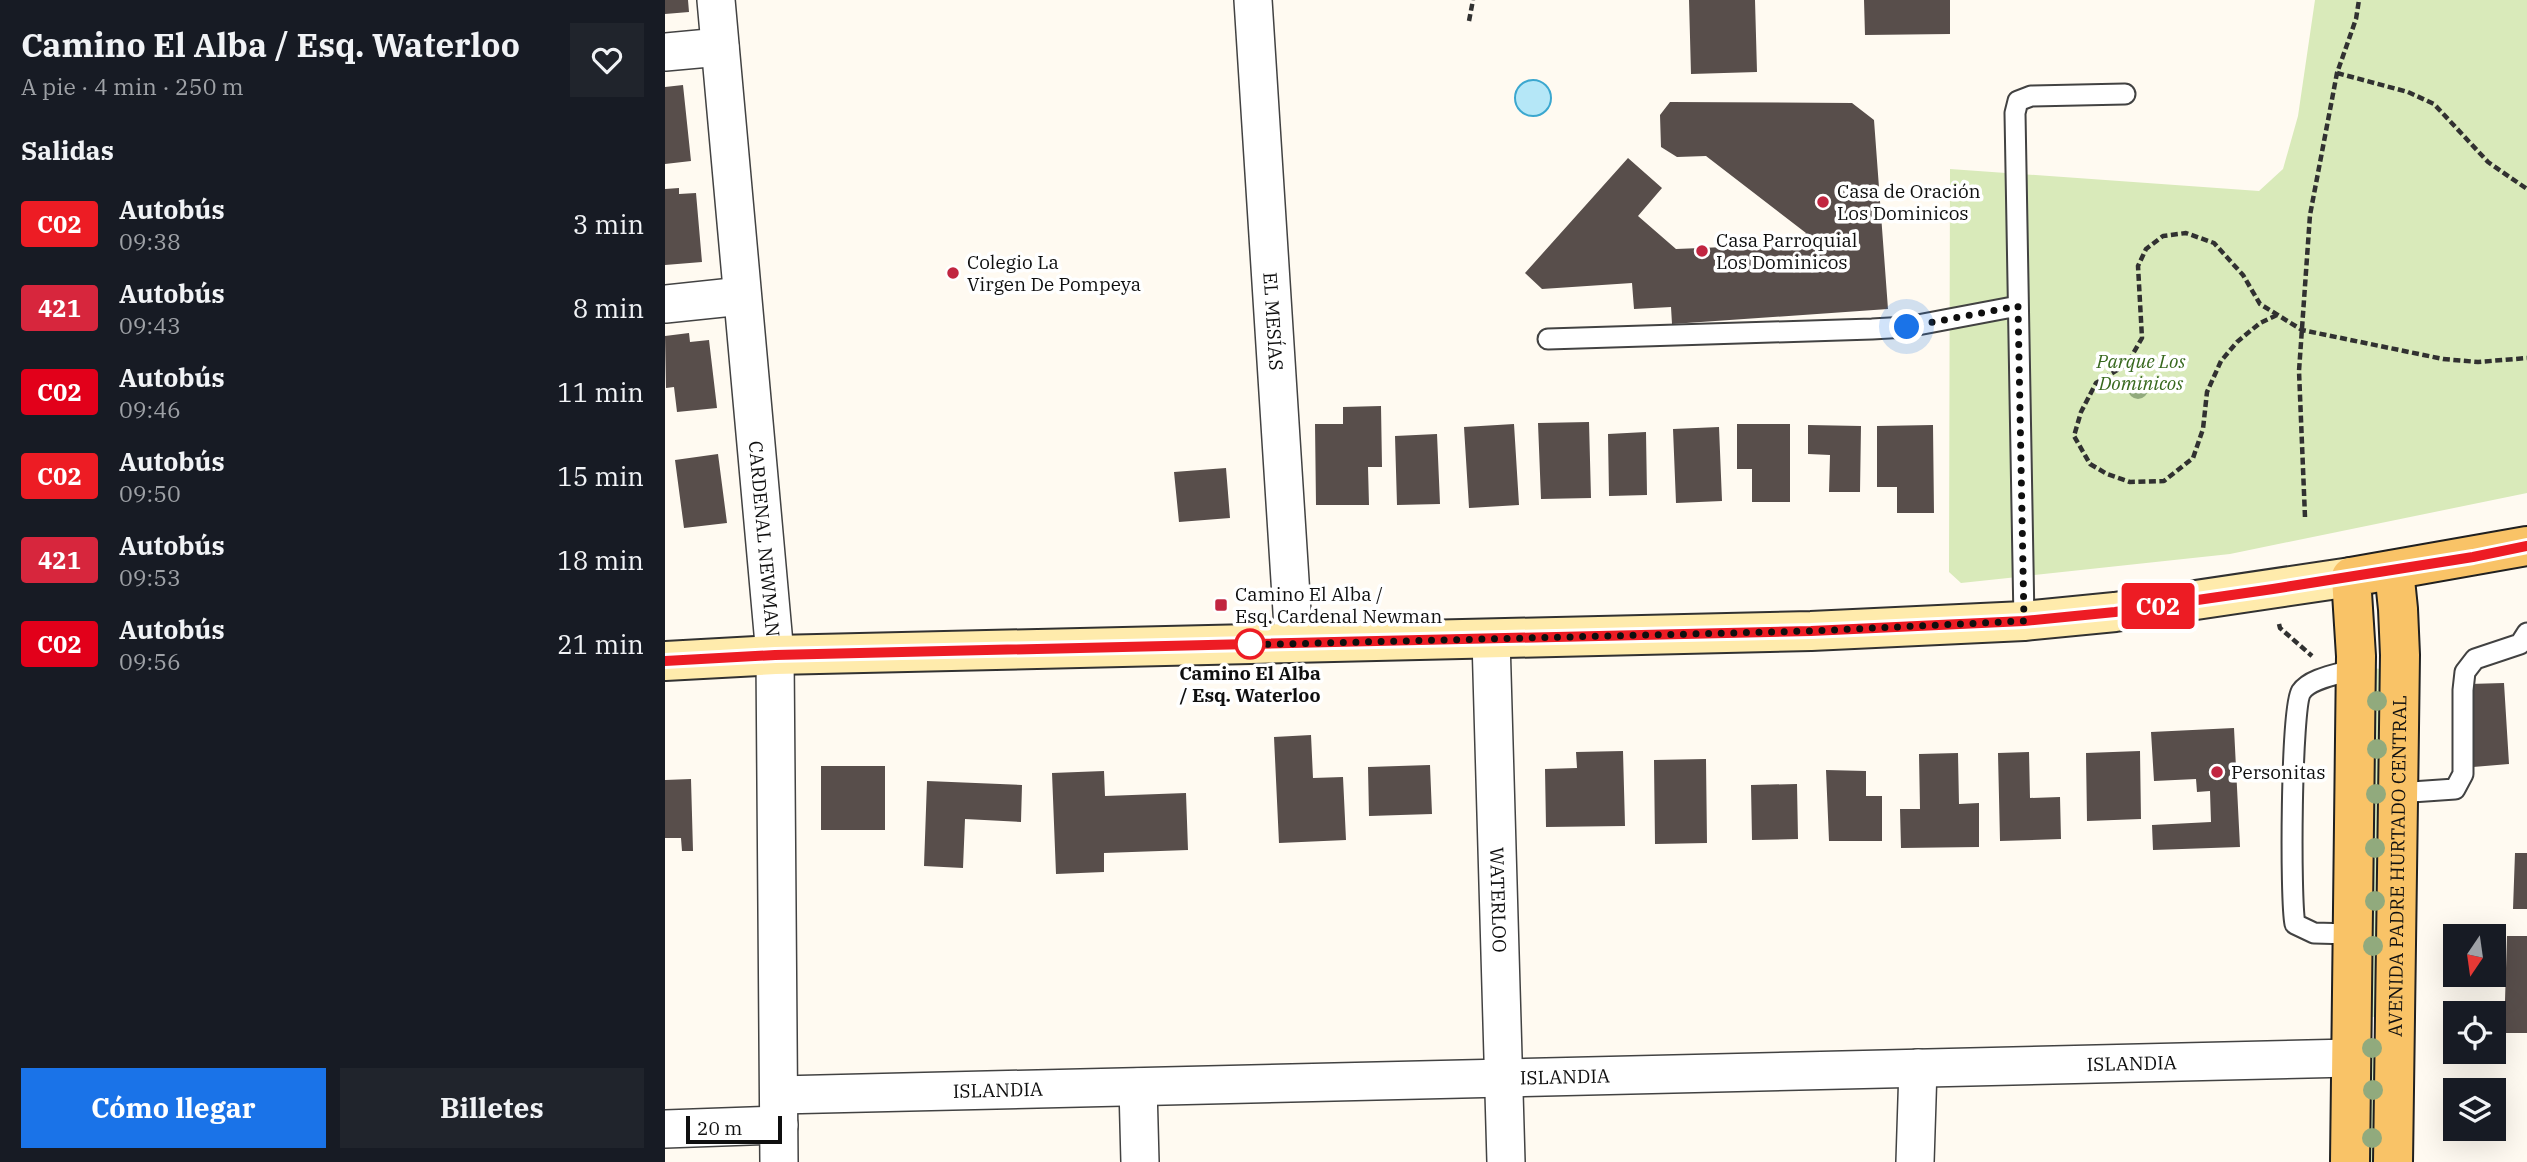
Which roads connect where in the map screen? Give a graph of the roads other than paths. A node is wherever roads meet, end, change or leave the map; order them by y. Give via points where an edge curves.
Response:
1 (716, 0) edge
2 (1253, 0) edge
3 (720, 47) junction
4 (665, 52) edge
5 (2125, 94) dead end
6 (743, 296) junction
7 (665, 304) edge
8 (2018, 306) junction
9 (1548, 339) dead end
10 (2527, 546) edge
11 (2394, 570) junction
12 (2351, 577) junction
13 (2024, 621) junction
14 (2527, 633) edge
15 (1492, 639) junction
16 (1294, 643) junction
17 (775, 655) junction
18 (665, 661) edge
19 (2355, 669) junction
20 (2397, 793) junction
21 (2352, 934) junction
22 (2351, 1058) junction
23 (1917, 1068) junction
24 (1504, 1078) junction
25 (1138, 1087) junction
26 (779, 1110) junction
27 (665, 1129) edge
28 (779, 1162) edge
29 (1140, 1162) edge
30 (1506, 1162) edge
31 (1915, 1162) edge
32 (2350, 1162) edge
33 (2393, 1162) edge

1 - 3 street, CARDENAL NEWMAN
2 - 16 street, EL MESÍAS
3 - 4 street
3 - 6 street, CARDENAL NEWMAN
5 - 8 lane via 2031,96 2018,101
6 - 7 street
6 - 17 street, CARDENAL NEWMAN
8 - 9 lane via 1907,327
8 - 13 lane
10 - 11 main road
11 - 12 main road
11 - 20 main road, AVENIDA PADRE HURTADO CENTRAL via 2400,655
12 - 13 main road
12 - 19 main road
13 - 15 main road
14 - 20 lane via 2519,645 2475,659 2465,672 2463,774 2455,789
15 - 16 main road
15 - 24 street, WATERLOO
16 - 17 main road
17 - 18 main road
17 - 26 street, CARDENAL NEWMAN
19 - 21 main road
19 - 21 lane via 2307,685 2299,695 2294,746 2295,925 2314,933
20 - 33 main road, AVENIDA PADRE HURTADO CENTRAL
21 - 22 main road
22 - 23 street, ISLANDIA
22 - 32 main road
23 - 24 street, ISLANDIA
23 - 31 street
24 - 25 street, ISLANDIA
24 - 30 street, WATERLOO
25 - 26 street, ISLANDIA
25 - 29 street
26 - 27 street, ISLANDIA
26 - 28 street, CARDENAL NEWMAN

